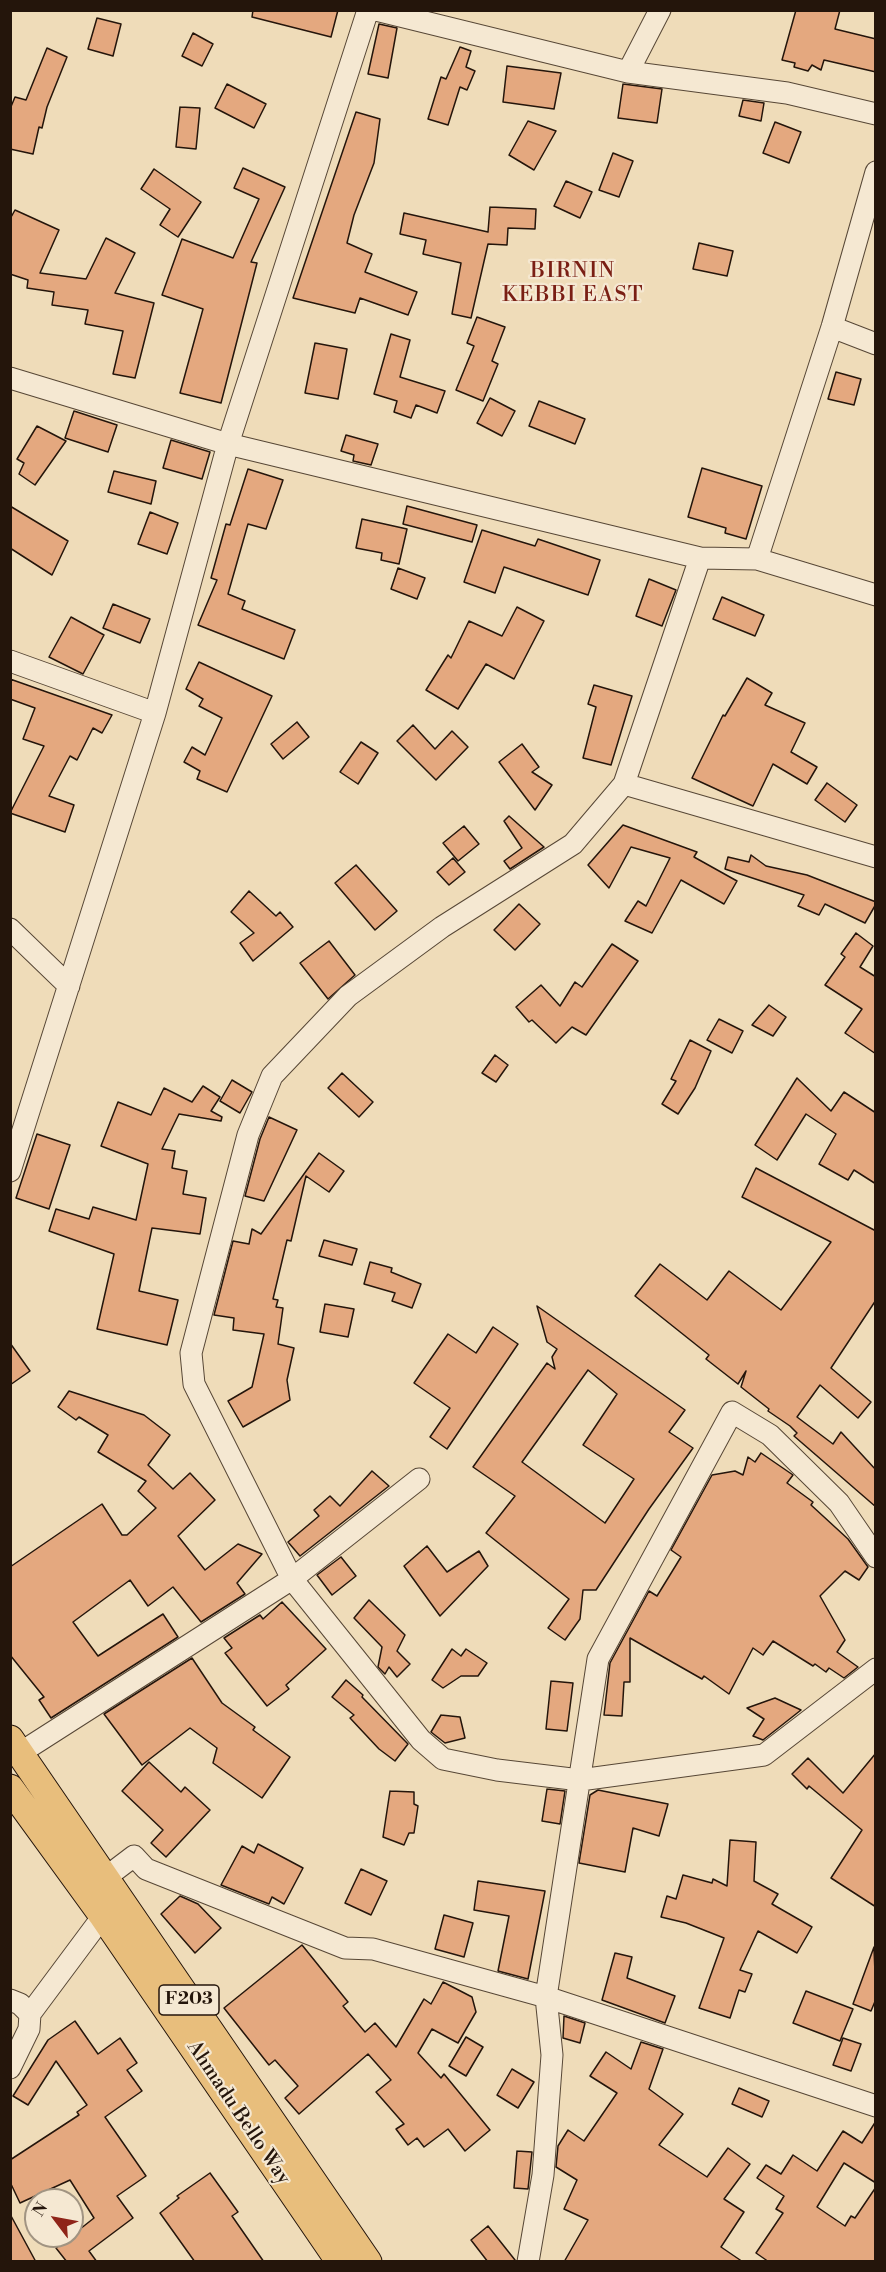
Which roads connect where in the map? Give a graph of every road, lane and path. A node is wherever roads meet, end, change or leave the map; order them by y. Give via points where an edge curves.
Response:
1 (368, 10) edge
2 (376, 10) edge
3 (660, 10) edge
4 (628, 72) junction
5 (876, 114) edge
6 (876, 172) edge
7 (832, 327) junction
8 (876, 344) edge
9 (10, 378) edge
10 (228, 444) junction
11 (700, 558) junction
12 (757, 559) junction
13 (876, 595) edge
14 (10, 661) edge
15 (155, 713) junction
16 (624, 784) junction
17 (876, 857) edge
18 (10, 929) edge
19 (69, 986) junction
20 (10, 1171) edge
21 (419, 1479) dead end
22 (876, 1557) edge
23 (292, 1579) junction
24 (876, 1669) edge
25 (15, 1746) edge
26 (580, 1780) junction
27 (10, 1788) edge
28 (105, 1878) junction
29 (103, 1916) junction
30 (546, 1997) junction
31 (10, 2000) edge
32 (30, 2014) junction
33 (10, 2068) edge
34 (876, 2106) edge
35 (340, 2262) edge
36 (368, 2262) edge
37 (528, 2262) edge

1 - 10 street
2 - 4 street
3 - 4 street
4 - 5 street via 787,93
6 - 7 street
7 - 8 street
7 - 12 street
9 - 10 street
10 - 11 street
10 - 15 street
11 - 12 street
11 - 16 street
12 - 13 street
14 - 15 street
15 - 19 street
16 - 17 street
16 - 23 street via 573,844 442,927 348,996 272,1076 248,1135 191,1353 194,1384
18 - 19 street
19 - 20 street
21 - 23 street
22 - 26 street via 839,1503 770,1435 732,1412 598,1659
23 - 25 street
23 - 26 street via 421,1740 444,1759
24 - 26 street via 765,1755
25 - 28 main road, F203
26 - 30 street
27 - 29 main road, Ahmadu Bello Way / F203
28 - 30 street via 134,1856 146,1869 345,1948 373,1949
28 - 36 main road, F203
29 - 32 street
29 - 35 main road, Ahmadu Bello Way / F203
30 - 34 street
30 - 37 street via 552,2055 543,2175
31 - 32 street
32 - 33 street via 29,2029

